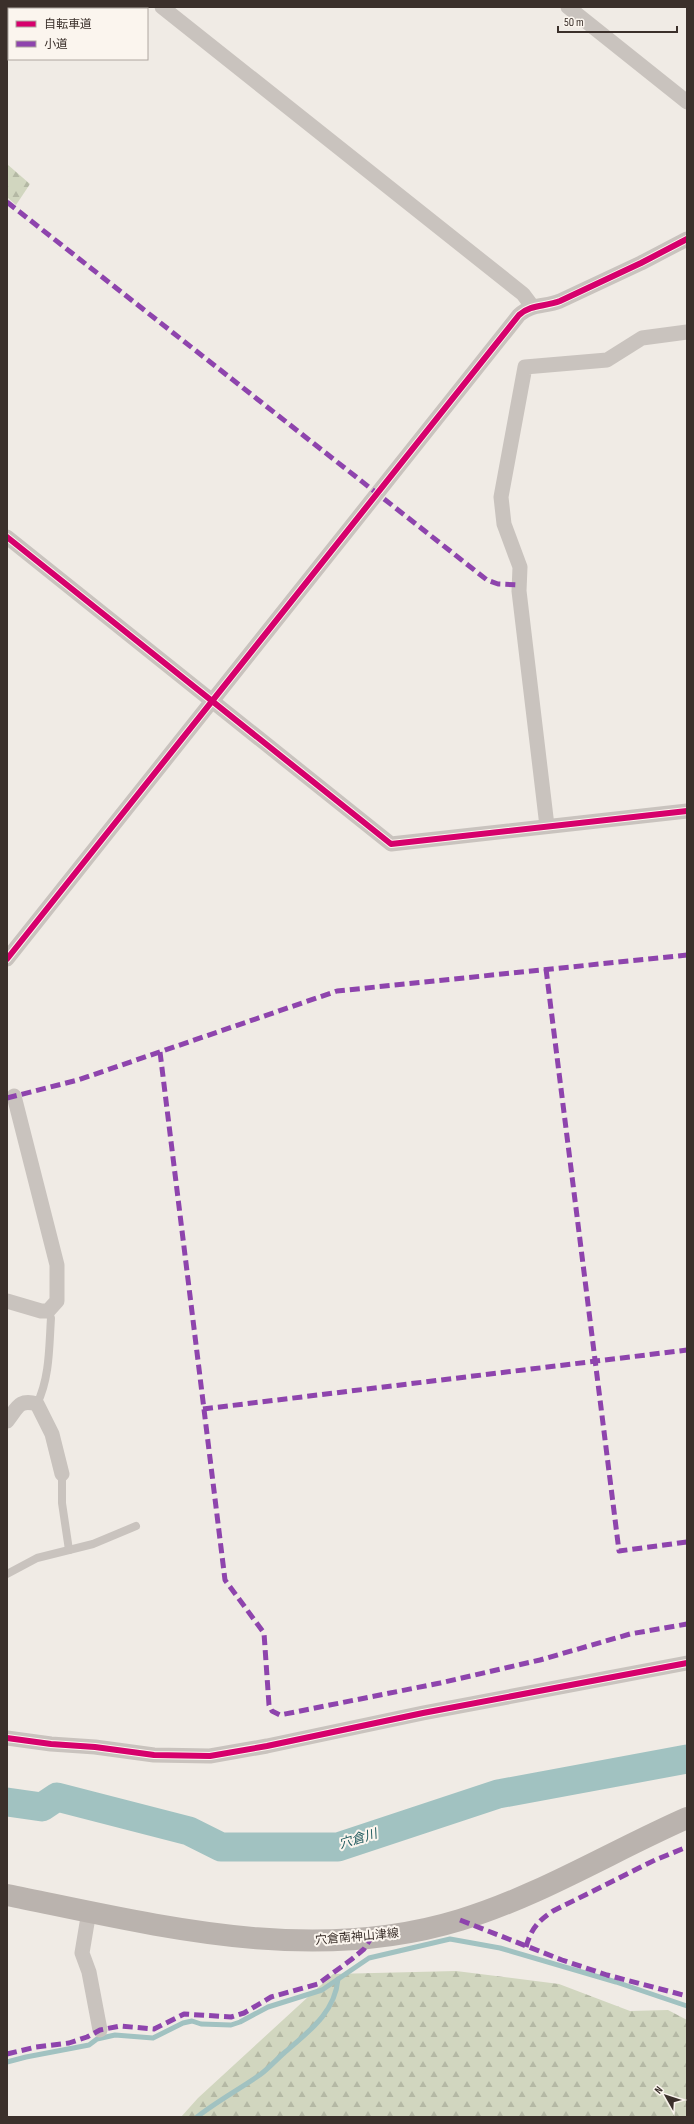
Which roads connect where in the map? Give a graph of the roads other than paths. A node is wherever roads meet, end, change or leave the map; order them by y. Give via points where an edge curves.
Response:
1 (162, 7) edge
2 (568, 7) edge
3 (687, 102) edge
4 (687, 239) edge
5 (532, 306) junction
6 (687, 332) edge
7 (7, 537) edge
8 (213, 700) junction
9 (687, 811) edge
10 (547, 826) junction
11 (7, 959) edge
12 (14, 1096) dead end
13 (7, 1301) edge
14 (48, 1311) junction
15 (37, 1404) junction
16 (7, 1420) edge
17 (62, 1474) joint
18 (136, 1526) dead end
19 (69, 1550) junction
20 (7, 1574) edge
21 (687, 1663) edge
22 (7, 1738) edge
23 (687, 1818) edge
24 (7, 1895) edge
25 (89, 1911) junction
26 (100, 2030) dead end

1 - 5 street via 524,294
2 - 3 street
4 - 5 street via 560,301 549,305
5 - 8 street via 508,327
6 - 10 street via 642,338 608,360 525,367 500,497 504,524 520,567 519,591
7 - 8 street
8 - 10 street via 391,844
8 - 11 street
9 - 10 street
12 - 14 street via 32,1175 57,1265 57,1301
13 - 14 street
14 - 15 lane via 51,1318 48,1370
15 - 16 street via 26,1401 20,1404
15 - 17 street via 52,1434
17 - 19 lane via 62,1503
18 - 19 lane via 93,1544
19 - 20 lane via 37,1558
21 - 22 street via 210,1756 154,1755
23 - 25 main road, 穴倉南神山津線 via 561,1879 491,1909 460,1920 406,1933 317,1942 268,1940 205,1933
24 - 25 main road, 穴倉南神山津線
25 - 26 street via 82,1953 89,1972

